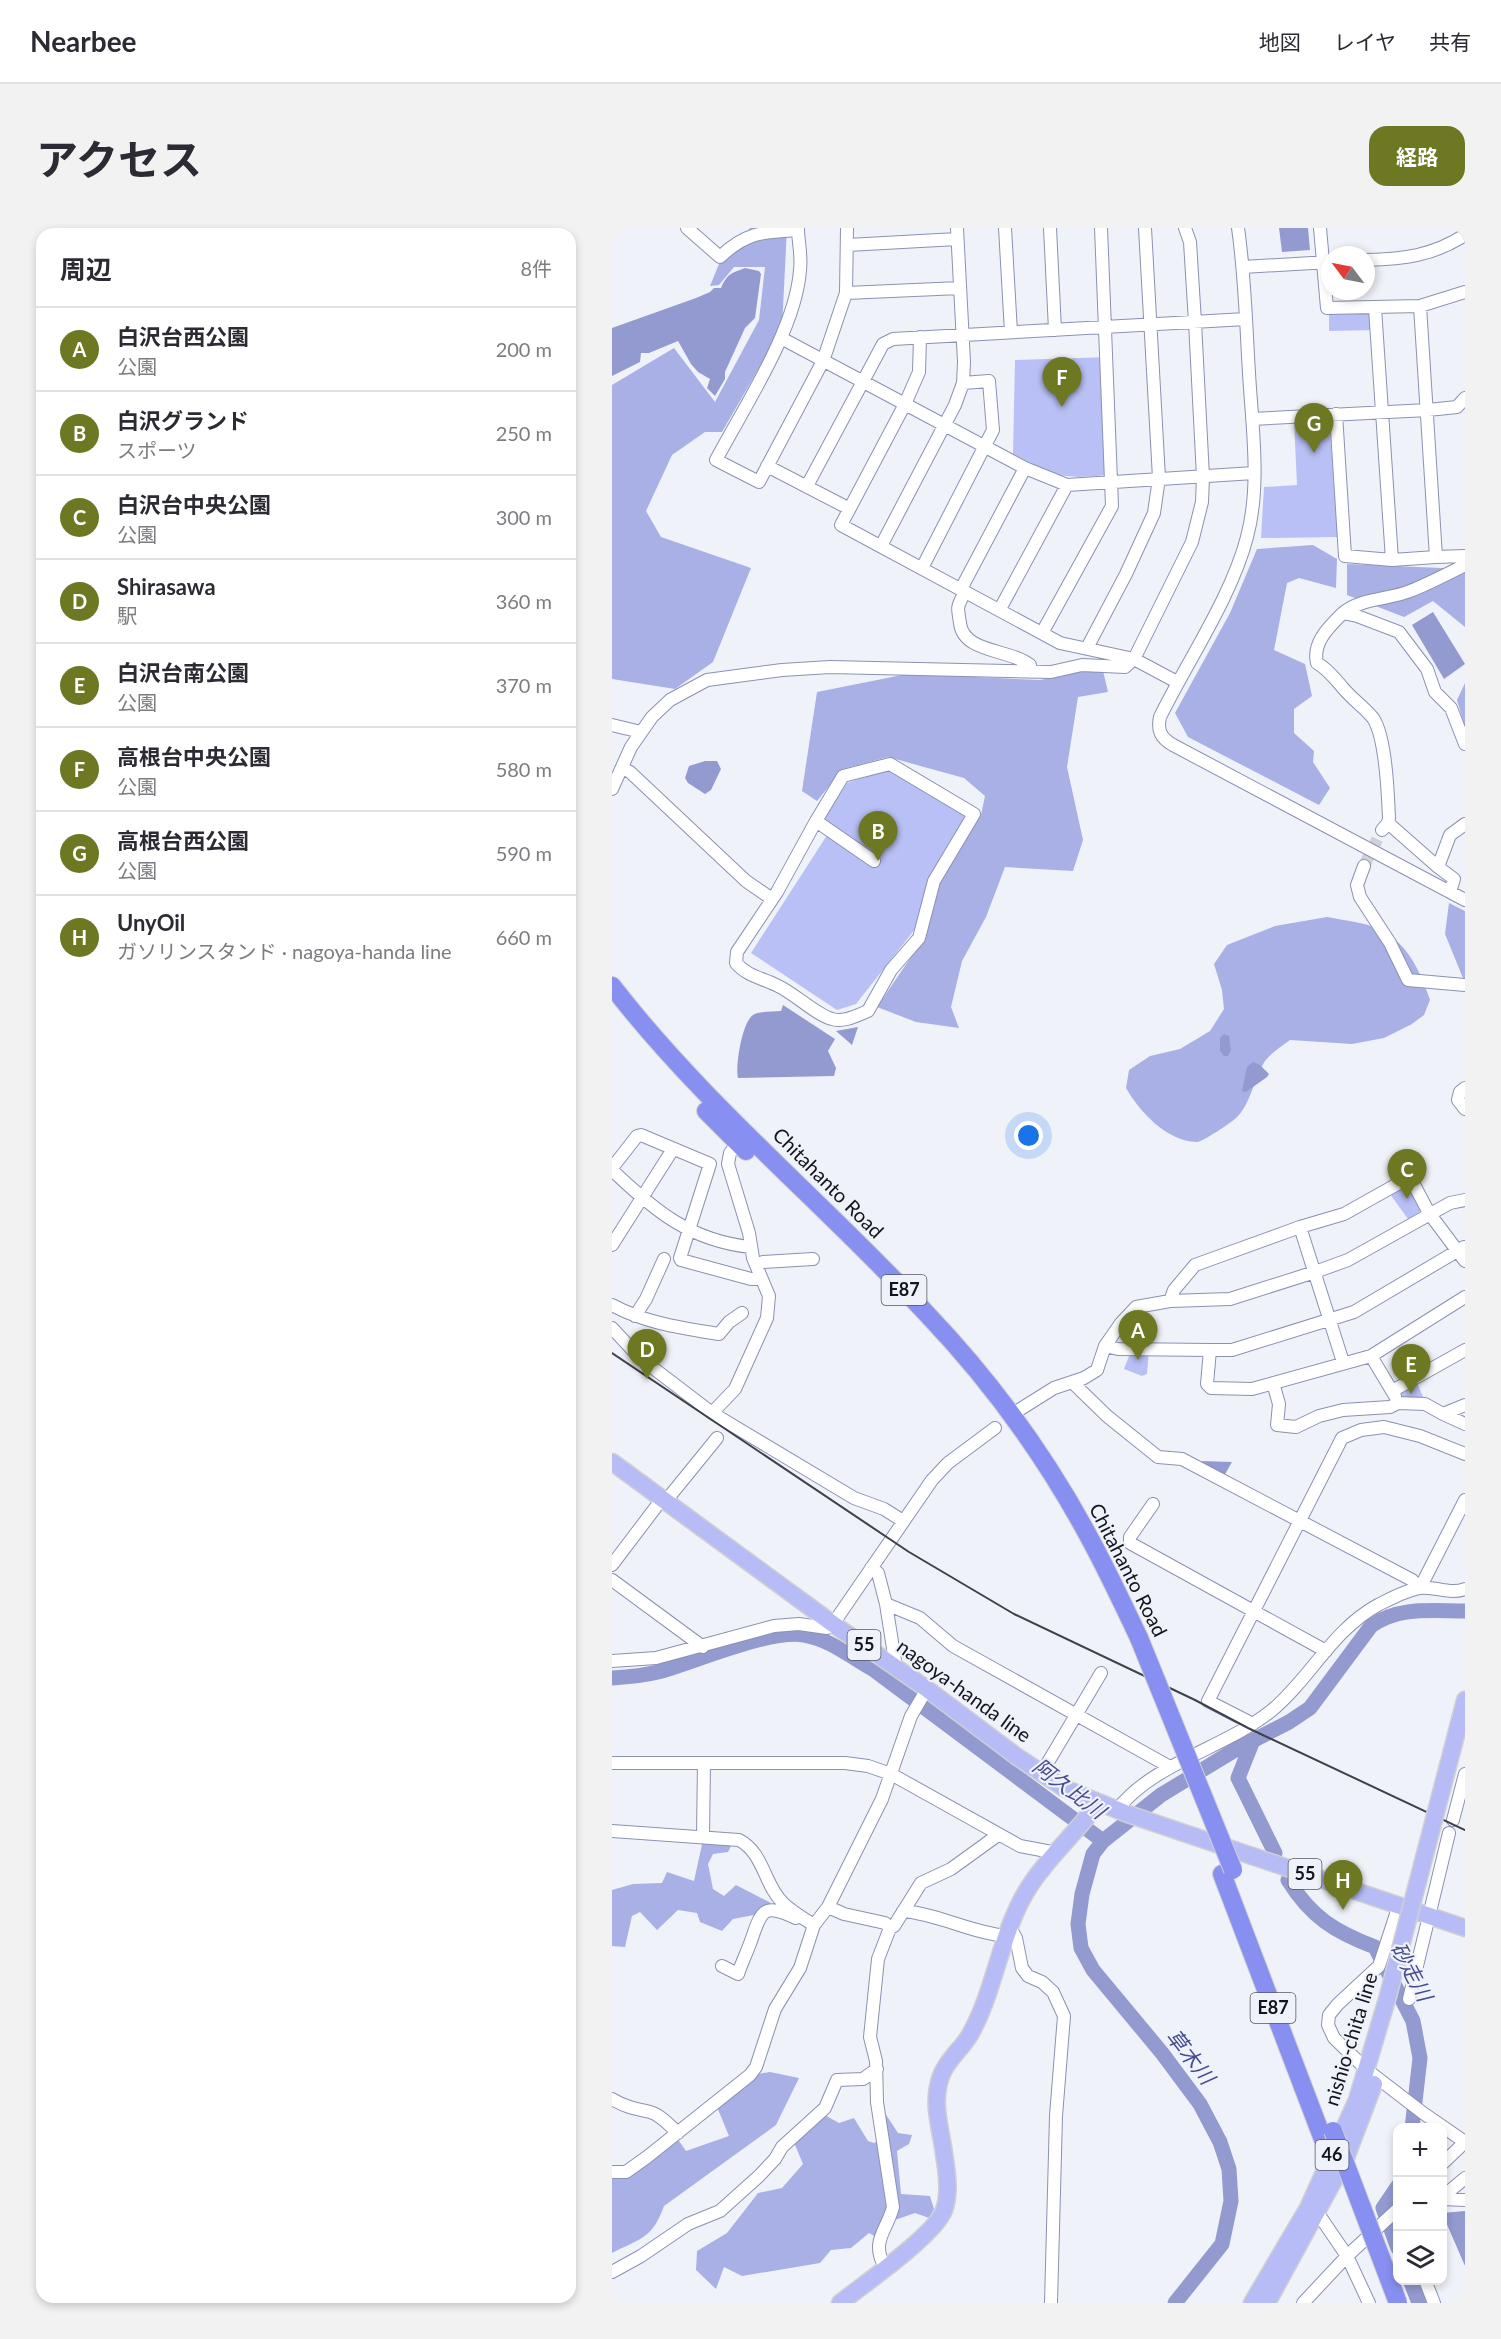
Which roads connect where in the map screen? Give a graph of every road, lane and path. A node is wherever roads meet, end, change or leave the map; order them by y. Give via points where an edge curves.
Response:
1 (687, 228) edge
2 (847, 228) edge
3 (1005, 228) edge
4 (1050, 228) edge
5 (1101, 228) edge
6 (1145, 228) edge
7 (1185, 228) edge
8 (1238, 228) edge
9 (1320, 228) edge
10 (798, 229) edge
11 (957, 234) edge
12 (1465, 235) edge
13 (848, 245) junction
14 (1323, 246) edge
15 (1375, 260) edge
16 (1321, 262) edge
17 (1244, 267) junction
18 (960, 288) junction
19 (1465, 292) edge
20 (846, 293) junction
21 (1327, 300) edge
22 (1420, 306) junction
23 (1375, 308) junction
24 (1245, 319) junction
25 (1195, 322) junction
26 (1150, 324) junction
27 (1106, 327) junction
28 (1055, 330) junction
29 (1011, 332) junction
30 (962, 335) junction
31 (920, 337) junction
32 (781, 338) junction
33 (823, 361) junction
34 (864, 382) junction
35 (963, 383) junction
36 (1465, 398) edge
37 (905, 404) junction
38 (1428, 410) junction
39 (1382, 412) junction
40 (1336, 414) junction
41 (1252, 420) junction
42 (944, 425) junction
43 (986, 447) junction
44 (767, 466) junction
45 (1025, 468) junction
46 (1254, 473) junction
47 (1203, 477) junction
48 (1159, 478) junction
49 (1113, 481) junction
50 (1067, 485) junction
51 (807, 486) junction
52 (848, 508) junction
53 (881, 546) junction
54 (1465, 556) edge
55 (1436, 557) junction
56 (1392, 560) junction
57 (1465, 565) edge
58 (922, 568) junction
59 (963, 590) junction
60 (1000, 609) junction
61 (1343, 613) junction
62 (1042, 633) junction
63 (1087, 648) junction
64 (1134, 659) junction
65 (1030, 671) junction
66 (1177, 682) junction
67 (612, 725) edge
68 (641, 732) junction
69 (1465, 744) edge
70 (622, 768) junction
71 (612, 789) edge
72 (816, 821) junction
73 (1465, 824) edge
74 (874, 861) dead end
75 (1364, 866) tunnel mouth
76 (1438, 867) junction
77 (1450, 892) junction
78 (772, 899) junction
79 (1465, 900) edge
80 (1465, 985) edge
81 (612, 986) edge
82 (612, 1005) edge
83 (1465, 1088) edge
84 (1465, 1109) edge
85 (734, 1148) dead end
86 (674, 1149) junction
87 (612, 1169) edge
88 (642, 1199) junction
89 (1465, 1200) edge
90 (1430, 1213) junction
91 (1300, 1227) junction
92 (688, 1231) junction
93 (612, 1245) edge
94 (751, 1247) junction
95 (1463, 1253) edge
96 (664, 1259) dead end
97 (813, 1259) dead end
98 (756, 1265) junction
99 (1316, 1272) junction
100 (762, 1279) junction
101 (1465, 1297) edge
102 (1170, 1301) junction
103 (612, 1305) edge
104 (742, 1313) dead end
105 (635, 1316) junction
106 (1330, 1320) junction
107 (612, 1328) edge
108 (1105, 1346) junction
109 (1210, 1350) junction
110 (1465, 1350) edge
111 (1371, 1356) junction
112 (1343, 1362) junction
113 (1072, 1382) junction
114 (1273, 1383) junction
115 (1392, 1391) junction
116 (1398, 1403) junction
117 (1465, 1405) edge
118 (1020, 1410) dead end
119 (712, 1413) junction
120 (1443, 1414) junction
121 (1465, 1424) edge
122 (995, 1428) dead end
123 (717, 1438) dead end
124 (1465, 1454) edge
125 (612, 1462) edge
126 (663, 1500) junction
127 (1465, 1500) edge
128 (1153, 1504) dead end
129 (903, 1521) junction
130 (1300, 1523) junction
131 (612, 1565) edge
132 (872, 1568) junction
133 (612, 1580) edge
134 (1420, 1588) junction
135 (1462, 1591) edge
136 (886, 1604) junction
137 (1255, 1612) junction
138 (833, 1624) junction
139 (1134, 1641) junction
140 (703, 1647) junction
141 (1326, 1651) junction
142 (612, 1661) edge
143 (896, 1667) junction
144 (1101, 1673) dead end
145 (922, 1698) junction
146 (1465, 1700) edge
147 (1076, 1715) junction
148 (1253, 1724) junction
149 (1465, 1744) edge
150 (612, 1763) edge
151 (704, 1763) junction
152 (1170, 1767) junction
153 (891, 1774) junction
154 (1041, 1774) junction
155 (1465, 1774) edge
156 (1098, 1803) junction
157 (1121, 1812) junction
158 (1458, 1816) edge
159 (612, 1831) edge
160 (1449, 1833) dead end
161 (998, 1835) junction
162 (703, 1836) junction
163 (1057, 1853) junction
164 (1399, 1905) junction
165 (828, 1907) junction
166 (903, 1911) junction
167 (1429, 1916) junction
168 (810, 1923) junction
169 (890, 1928) junction
170 (1465, 1928) edge
171 (1009, 1931) junction
172 (722, 1966) dead end
173 (1398, 1998) junction
174 (877, 2069) junction
175 (1371, 2073) junction
176 (612, 2099) edge
177 (678, 2133) junction
178 (1328, 2136) junction
179 (1465, 2142) edge
180 (1447, 2160) edge
181 (612, 2172) edge
182 (1465, 2178) edge
183 (1447, 2193) edge
184 (1447, 2199) edge
185 (1465, 2200) edge
186 (1317, 2212) junction
187 (1393, 2213) edge
188 (1347, 2256) junction
189 (885, 2267) junction
190 (612, 2272) edge
191 (1427, 2285) edge
192 (840, 2303) edge
193 (1051, 2303) edge
194 (1252, 2303) edge
195 (1267, 2303) edge
196 (1303, 2303) edge
197 (1369, 2303) edge
198 (1386, 2303) edge
199 (1398, 2303) edge
200 (1434, 2303) edge

1 - 10 street via 720,257 753,234
2 - 13 street
3 - 29 street
4 - 28 street
5 - 27 street
6 - 26 street
7 - 25 street via 1190,242
8 - 17 street
9 - 14 street
10 - 32 street via 801,269
11 - 13 street
11 - 18 street
12 - 15 street via 1430,253
13 - 20 street
16 - 17 street
17 - 24 street
18 - 20 street
18 - 30 street
19 - 22 street
20 - 33 street
21 - 23 street via 1327,308
22 - 23 street
22 - 38 street
23 - 39 street
24 - 25 street
24 - 41 street
25 - 26 street
25 - 47 street
26 - 27 street
26 - 48 street
27 - 28 street
27 - 49 street
28 - 29 street
29 - 30 street
30 - 31 street
30 - 35 street
31 - 34 street via 882,344
31 - 37 street via 919,372
32 - 33 street
32 - 44 street via 716,460 759,482
33 - 34 street
33 - 44 street
34 - 37 street
34 - 51 street
35 - 42 street
35 - 43 street via 989,381 993,429
36 - 38 street via 1457,407
37 - 42 street
37 - 52 street
38 - 39 street
38 - 55 street
39 - 40 street
39 - 56 street
40 - 41 street
40 - 56 street via 1345,556
41 - 46 street
42 - 43 street
42 - 53 street
43 - 45 street
43 - 58 street
44 - 51 street
45 - 50 street
45 - 59 street
46 - 47 street
46 - 66 street via 1247,539 1221,599
47 - 48 street
47 - 64 street via 1202,502 1192,542
48 - 49 street
48 - 63 street via 1154,513
49 - 50 street
49 - 62 street via 1112,506
50 - 60 street
51 - 52 street
52 - 53 street via 841,525
53 - 58 street
54 - 55 street
55 - 56 street
57 - 61 street via 1410,591 1353,605
58 - 59 street
59 - 60 street
59 - 65 street via 957,609 960,631 983,647 1027,663
60 - 62 street
61 - 69 street via 1399,632 1427,669 1435,692 1451,708
61 - 76 street via 1326,631 1315,655 1317,663 1333,674 1378,727 1387,784 1385,827
62 - 63 street via 1060,643
63 - 64 street
64 - 65 street via 1125,667 1082,665 1051,672
64 - 66 street
65 - 68 street via 831,668 732,675 707,680 680,694 652,717
66 - 77 street via 1158,725 1163,740
67 - 68 street
68 - 70 street
70 - 71 street
70 - 78 street via 746,881
72 - 74 street
72 - 78 street
72 - 78 street via 843,776 890,764 974,814 934,881 919,938 891,970 868,1011 832,1020 776,984 761,981 739,967 737,952
73 - 76 street via 1450,835
75 - 80 street via 1357,885 1360,897 1408,980
76 - 77 street via 1454,879
77 - 79 street
81 - 139 highway, Chitahanto Road / E87 via 685,1072 927,1313 979,1376 1027,1439 1088,1535
82 - 139 highway, Chitahanto Road / E87 via 676,1080 918,1322 984,1400 1078,1541
83 - 84 street via 1458,1100
85 - 94 street via 728,1164
86 - 87 street via 637,1136
86 - 88 street
86 - 92 street via 710,1164
87 - 88 street
88 - 92 street
88 - 93 street
89 - 90 street
90 - 91 street via 1410,1177 1344,1214
90 - 95 street
90 - 99 street via 1348,1260
91 - 99 street
91 - 102 street via 1195,1265
92 - 94 street
92 - 100 street via 681,1260
94 - 98 street
95 - 106 street via 1354,1312
96 - 105 street
97 - 98 street
98 - 100 street
99 - 102 street via 1230,1299
99 - 106 street
100 - 119 street via 769,1296 767,1318 735,1389
101 - 111 street
102 - 108 street via 1136,1307
103 - 105 street
104 - 105 street via 719,1334
106 - 109 street via 1232,1350
106 - 112 street
107 - 119 street via 646,1364
108 - 109 street
108 - 113 street via 1097,1370
109 - 114 street via 1207,1384 1211,1388 1252,1389
110 - 115 street
111 - 112 street
111 - 115 street
112 - 114 street
113 - 118 street via 1054,1388
113 - 130 street via 1158,1456 1182,1459
114 - 116 street via 1279,1404 1277,1425 1296,1427 1335,1412
115 - 116 street
116 - 120 street via 1425,1404
117 - 120 street
119 - 129 street via 854,1498
120 - 121 street
122 - 129 street via 940,1470
123 - 126 street
124 - 130 street via 1384,1427 1361,1430 1342,1438
125 - 126 main road, nagoya-handa line / 55
126 - 131 street
126 - 138 main road, nagoya-handa line / 55
127 - 134 street
128 - 137 street via 1130,1537 1130,1543
129 - 132 street
130 - 134 street via 1412,1580
130 - 137 street
132 - 136 street via 878,1573
132 - 138 street
133 - 140 street
134 - 135 street
134 - 141 street via 1376,1606 1348,1625
136 - 143 street
136 - 147 street via 920,1618 953,1647
137 - 141 street
137 - 148 street via 1208,1701
138 - 140 street via 826,1628 774,1626
138 - 143 main road, nagoya-handa line / 55
139 - 178 highway, Chitahanto Road / E87
140 - 142 street via 656,1658
141 - 148 street via 1271,1711
143 - 145 main road, nagoya-handa line / 55
144 - 147 street
145 - 153 street
145 - 154 main road, nagoya-handa line / 55
146 - 173 main road, nishio-chita line / 46, bridge
147 - 152 street
147 - 154 street
148 - 152 street
149 - 173 main road, nishio-chita line / 46
150 - 151 street
151 - 153 street via 845,1763
151 - 162 street
152 - 157 street via 1125,1800
153 - 161 street
153 - 165 street
154 - 156 main road, nagoya-handa line / 55
155 - 158 street
156 - 157 main road, nagoya-handa line / 55
156 - 163 main road
157 - 164 main road, nagoya-handa line / 55
159 - 162 street
160 - 167 street
161 - 163 street via 1020,1846
161 - 166 street via 951,1869 916,1887
162 - 168 street via 744,1843 759,1859 782,1903
163 - 171 main road via 1028,1888
164 - 167 main road, nagoya-handa line / 55
164 - 175 street via 1379,1966 1329,2015 1328,2025 1334,2038
165 - 168 street
165 - 169 street via 885,1923
166 - 169 street
166 - 171 street via 944,1919 987,1935
167 - 170 main road, nagoya-handa line / 55
167 - 173 street
168 - 172 street via 769,1910 757,1921 738,1974
168 - 177 street via 800,1968 771,2019 756,2067
169 - 174 street via 878,1959 874,1984 870,2037
171 - 189 main road via 972,2032 948,2062 938,2086 936,2107 946,2168 944,2213 927,2234
171 - 193 street via 1016,1938 1022,1968 1053,1992 1064,2023 1056,2116
173 - 175 main road, nishio-chita line / 46
174 - 189 street via 877,2102 893,2207 879,2237 880,2259
174 - 190 street via 863,2079 837,2080 825,2108 720,2211 687,2224
175 - 179 street
175 - 186 main road, nishio-chita line / 46 via 1366,2110
175 - 194 main road, nishio-chita line / 46 via 1308,2208
176 - 177 street via 662,2118
177 - 181 street via 626,2172
178 - 198 highway, Chitahanto Road / E87
178 - 199 highway, Chitahanto Road / E87, bridge
179 - 180 street
182 - 183 street
184 - 185 street
186 - 188 street
186 - 195 main road, nishio-chita line / 46
187 - 188 street
188 - 196 street
188 - 197 street
189 - 192 main road
191 - 200 street

